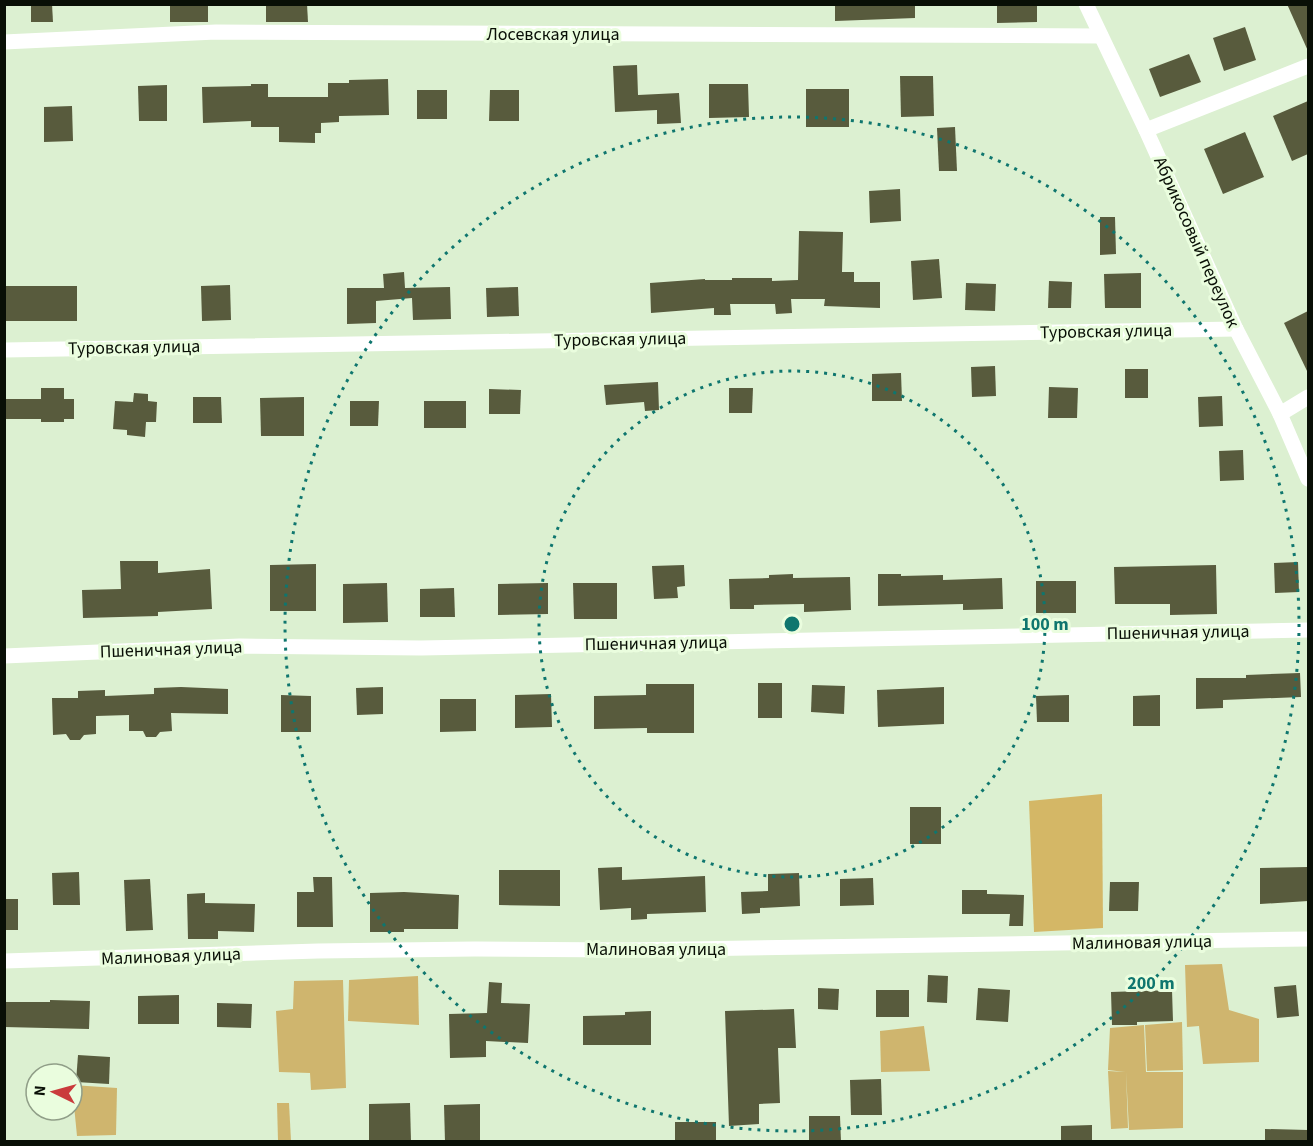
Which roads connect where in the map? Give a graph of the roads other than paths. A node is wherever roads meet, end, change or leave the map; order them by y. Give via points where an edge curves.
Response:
1 (1086, 4) edge
2 (1101, 36) junction
3 (4, 42) edge
4 (1308, 66) edge
5 (1146, 130) junction
6 (1236, 329) junction
7 (4, 350) edge
8 (1308, 397) edge
9 (1280, 414) junction
10 (1308, 479) edge
11 (1308, 630) edge
12 (4, 656) edge
13 (1308, 939) edge
14 (4, 961) edge

1 - 2 street, Абрикосовый переулок
2 - 3 street, Лосевская улица via 216,32
2 - 5 street, Абрикосовый переулок
4 - 5 street
5 - 6 street, Абрикосовый переулок
6 - 7 street, Туровская улица
6 - 9 street, Абрикосовый переулок
8 - 9 street
9 - 10 street, Абрикосовый переулок
11 - 12 street, Пшеничная улица via 433,648 240,646
13 - 14 street, Малиновая улица via 318,951

